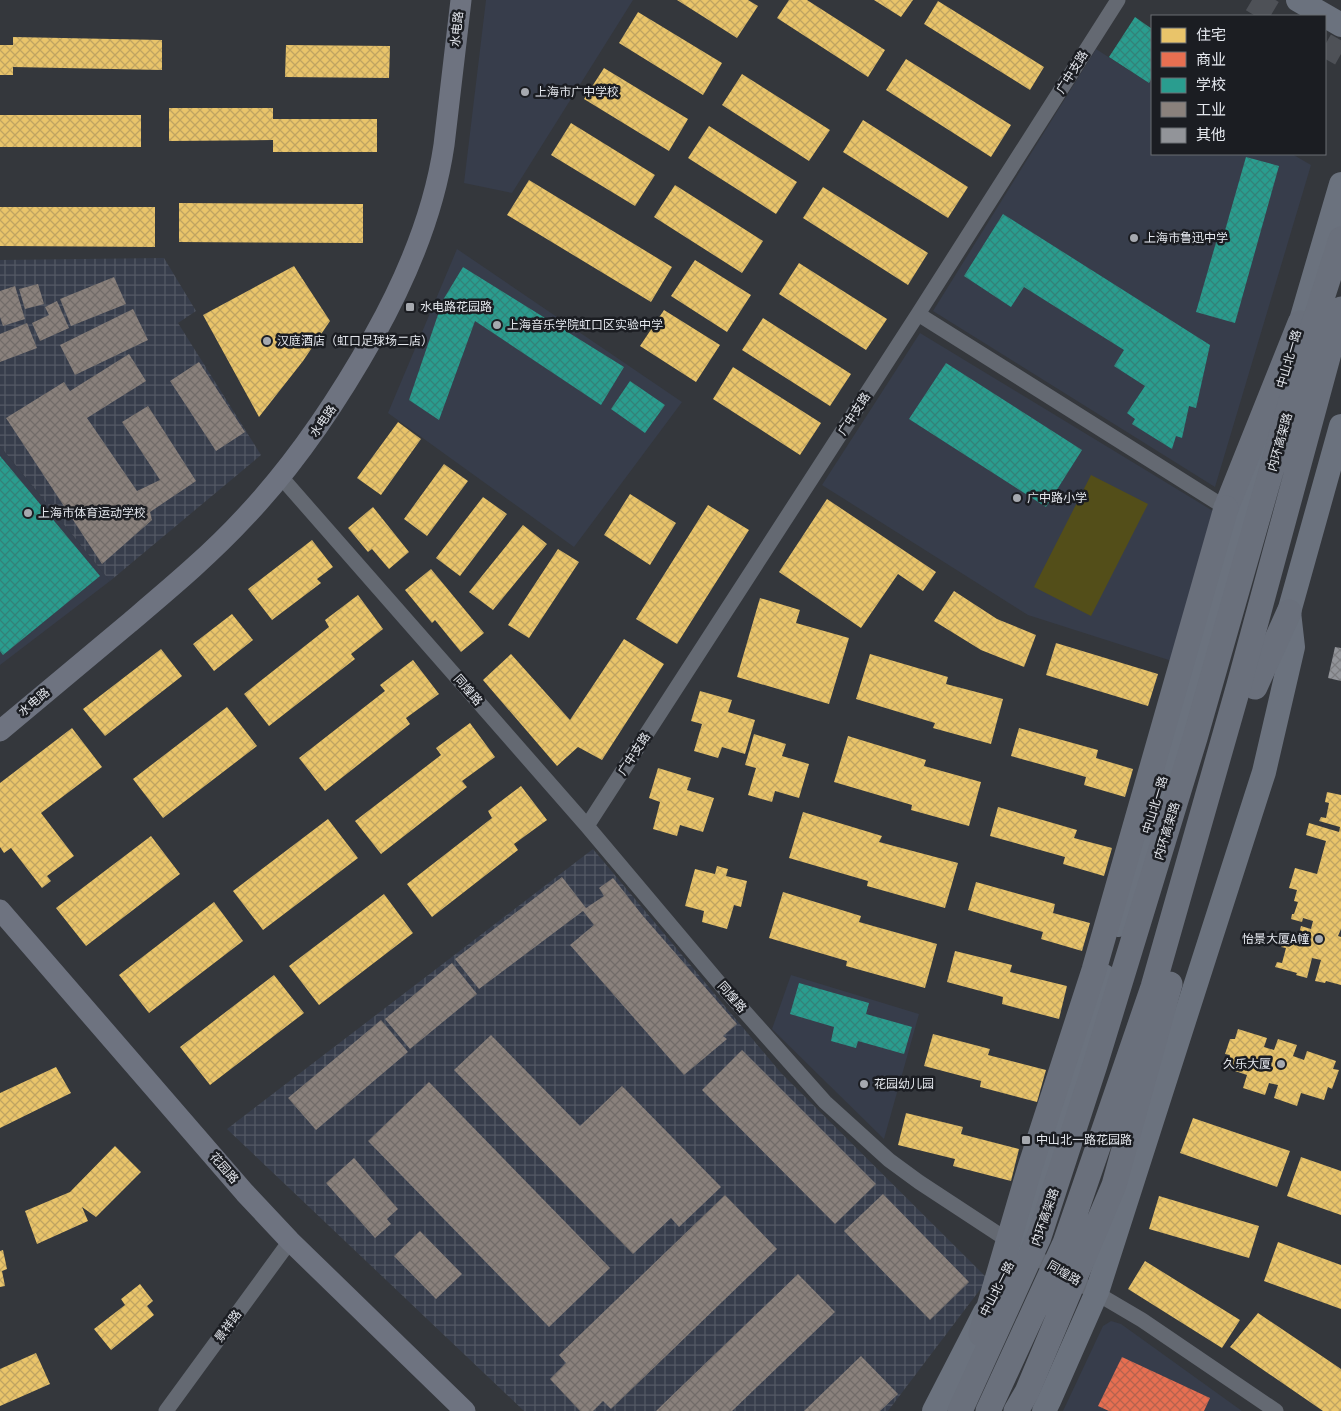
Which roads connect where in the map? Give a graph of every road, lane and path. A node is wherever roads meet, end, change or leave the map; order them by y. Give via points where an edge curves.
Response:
1 (461, 0) edge
2 (1118, 0) edge
3 (1298, 0) edge
4 (1324, 15) edge
5 (1326, 16) edge
6 (1341, 25) edge
7 (1341, 184) edge
8 (1341, 239) edge
9 (1341, 309) edge
10 (918, 314) junction
11 (1300, 323) junction
12 (1341, 426) edge
13 (281, 477) junction
14 (1226, 508) junction
15 (1289, 612) junction
16 (0, 731) edge
17 (587, 826) junction
18 (0, 910) edge
19 (290, 1241) junction
20 (1018, 1247) junction
21 (1097, 1292) junction
22 (166, 1411) edge
23 (465, 1411) edge
24 (934, 1411) edge
25 (959, 1411) edge
26 (988, 1411) edge
27 (1016, 1411) edge
28 (1044, 1411) edge
29 (1276, 1411) edge

1 - 13 main road, 水电路 via 443,153 430,210 393,302 332,408
2 - 10 street, 广中支路
3 - 4 main road
5 - 6 main road
7 - 11 main road, 中山北一路
8 - 25 highway, 内环高架路, bridge via 1307,345 1195,738 1039,1237
9 - 26 highway, 内环高架路, bridge via 1153,987 1065,1243
10 - 14 street
10 - 17 street, 广中支路
11 - 14 highway
11 - 20 main road, 中山北一路 via 1053,1147
12 - 15 main road
13 - 16 main road, 水电路 via 211,552
13 - 17 street, 同煌路
14 - 25 highway, bridge via 1094,970 1030,1167
15 - 21 main road via 1293,647 1264,772
15 - 27 highway, bridge via 1254,687 1114,1185 1027,1392
17 - 20 street, 同煌路 via 825,1102 911,1177
18 - 19 main road, 花园路
19 - 22 street, 景祥路
19 - 23 main road, 花园路
20 - 21 street, 同煌路
20 - 24 main road, 中山北一路
21 - 28 main road
21 - 29 street, 同煌路

